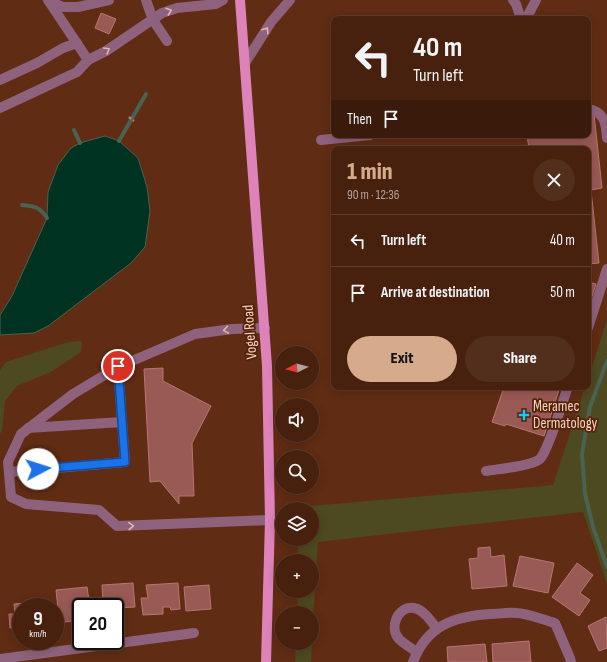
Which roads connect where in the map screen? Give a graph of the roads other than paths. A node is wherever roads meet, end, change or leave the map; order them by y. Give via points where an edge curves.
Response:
1 (109, 0) edge
2 (146, 0) edge
3 (223, 0) edge
4 (240, 0) edge
5 (290, 0) edge
6 (513, 0) edge
7 (536, 0) edge
8 (48, 1) edge
9 (520, 16) edge
10 (528, 16) edge
11 (153, 20) junction
12 (167, 41) dead end
13 (76, 43) junction
14 (88, 60) junction
15 (245, 63) junction
16 (0, 80) edge
17 (0, 108) edge
18 (591, 110) edge
19 (341, 138) edge
20 (607, 138) edge
21 (321, 140) dead end
22 (607, 269) edge
23 (591, 319) edge
24 (265, 328) junction
25 (118, 366) junction
26 (567, 390) edge
27 (122, 422) junction
28 (28, 428) junction
29 (486, 471) dead end
30 (8, 472) junction
31 (270, 520) junction
32 (437, 629) junction
33 (194, 633) dead end
34 (417, 652) junction
35 (0, 659) edge
36 (266, 662) edge
37 (413, 662) edge
38 (571, 662) edge

1 - 8 street via 78,8 63,7
2 - 11 street
11 -> 3 street via 170,10 216,4
4 - 15 main road, Vogel Road
15 -> 5 street via 271,22
6 - 9 street
7 - 10 street
8 - 13 street
11 - 12 street
14 -> 11 street
13 - 14 street
13 - 16 street
14 - 17 street via 77,72
15 - 24 main road, Vogel Road
18 - 20 street via 602,116
19 - 21 street
22 - 23 street
24 -> 25 street via 195,334
24 - 31 main road, Vogel Road
25 - 27 street
25 - 28 street via 73,394
26 - 29 street via 549,441 539,459 531,464
27 - 28 street
27 - 30 street via 125,462
28 - 30 street via 17,441 8,462
30 -> 31 street via 11,497 26,504 99,510 117,526
31 - 36 main road, Vogel Road
32 - 34 street via 425,639
32 - 34 street via 424,614 414,608 403,610 395,619 394,629 398,638
32 - 38 street via 452,620 517,613 555,624
33 - 35 street
34 - 37 street

